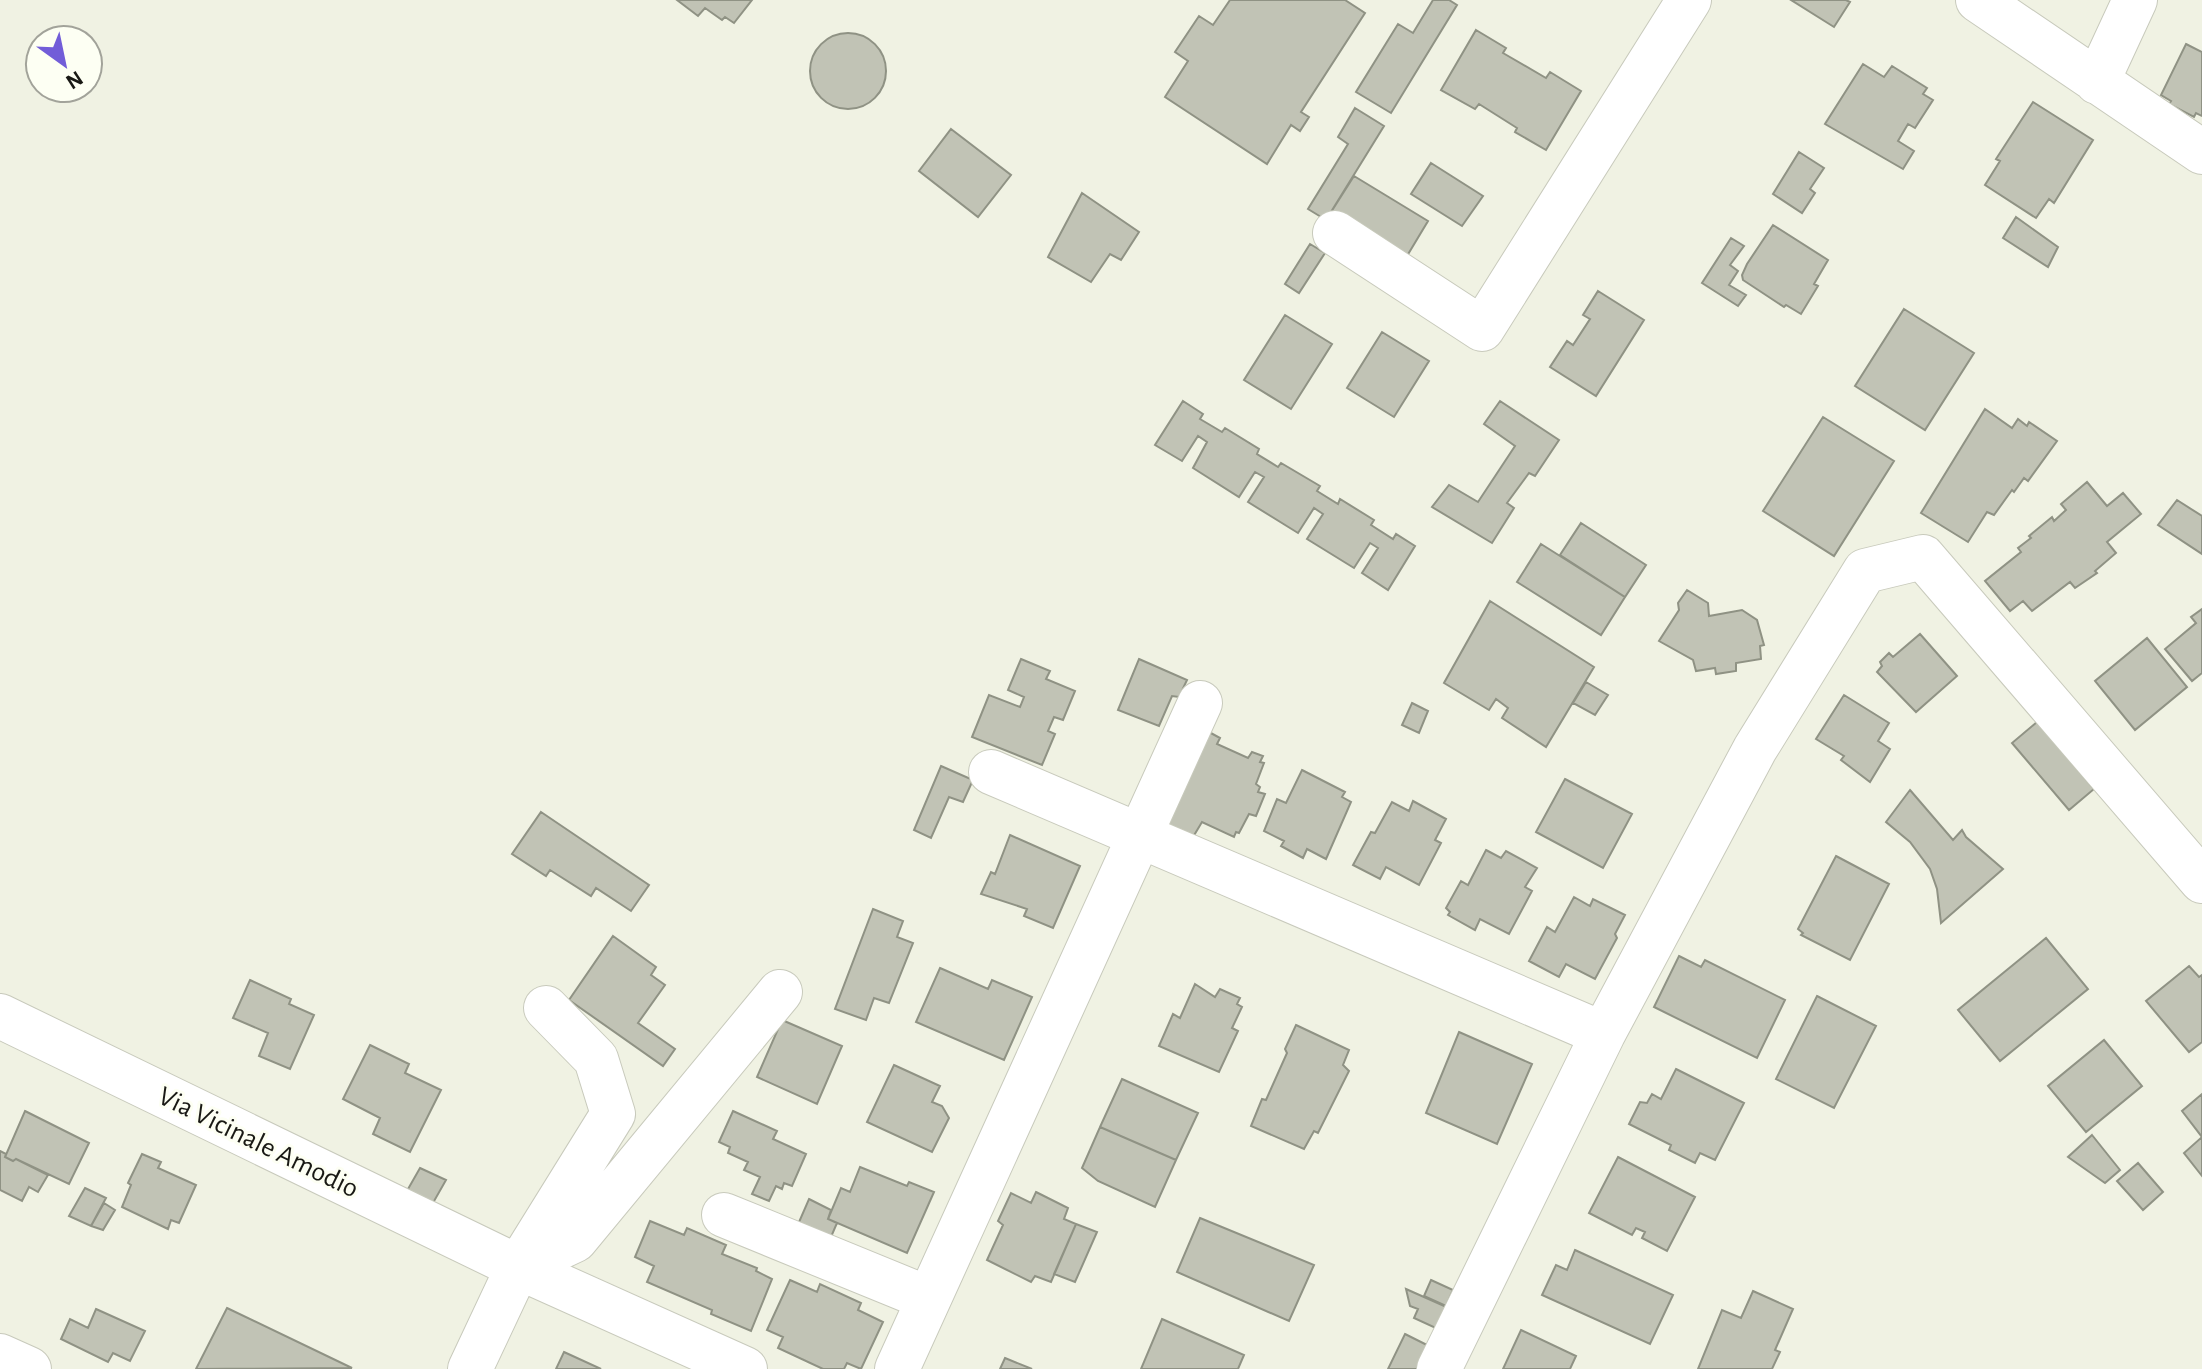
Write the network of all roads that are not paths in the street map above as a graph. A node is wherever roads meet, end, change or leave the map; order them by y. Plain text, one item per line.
1 (1689, 0) edge
2 (1978, 0) edge
3 (2135, 0) edge
4 (2097, 82) junction
5 (2202, 152) edge
6 (1335, 233) dead end
7 (1200, 703) dead end
8 (991, 772) dead end
9 (1139, 835) junction
10 (2202, 881) edge
11 (780, 992) dead end
12 (546, 1008) dead end
13 (0, 1016) edge
14 (1603, 1034) junction
15 (724, 1215) dead end
16 (518, 1267) junction
17 (927, 1298) junction
18 (0, 1356) edge
19 (29, 1369) edge
20 (470, 1369) edge
21 (745, 1369) edge
22 (897, 1369) edge
23 (1439, 1369) edge

1 - 6 street
2 - 4 street
3 - 4 street
4 - 5 street
7 - 9 street
8 - 9 street
9 - 14 street
9 - 17 street
10 - 14 street
11 - 16 street
12 - 16 street
13 - 16 street, Via Vicinale Amodio
14 - 23 street
15 - 17 street
16 - 20 street
16 - 21 street, Via Vicinale Amodio
17 - 22 street
18 - 19 street

